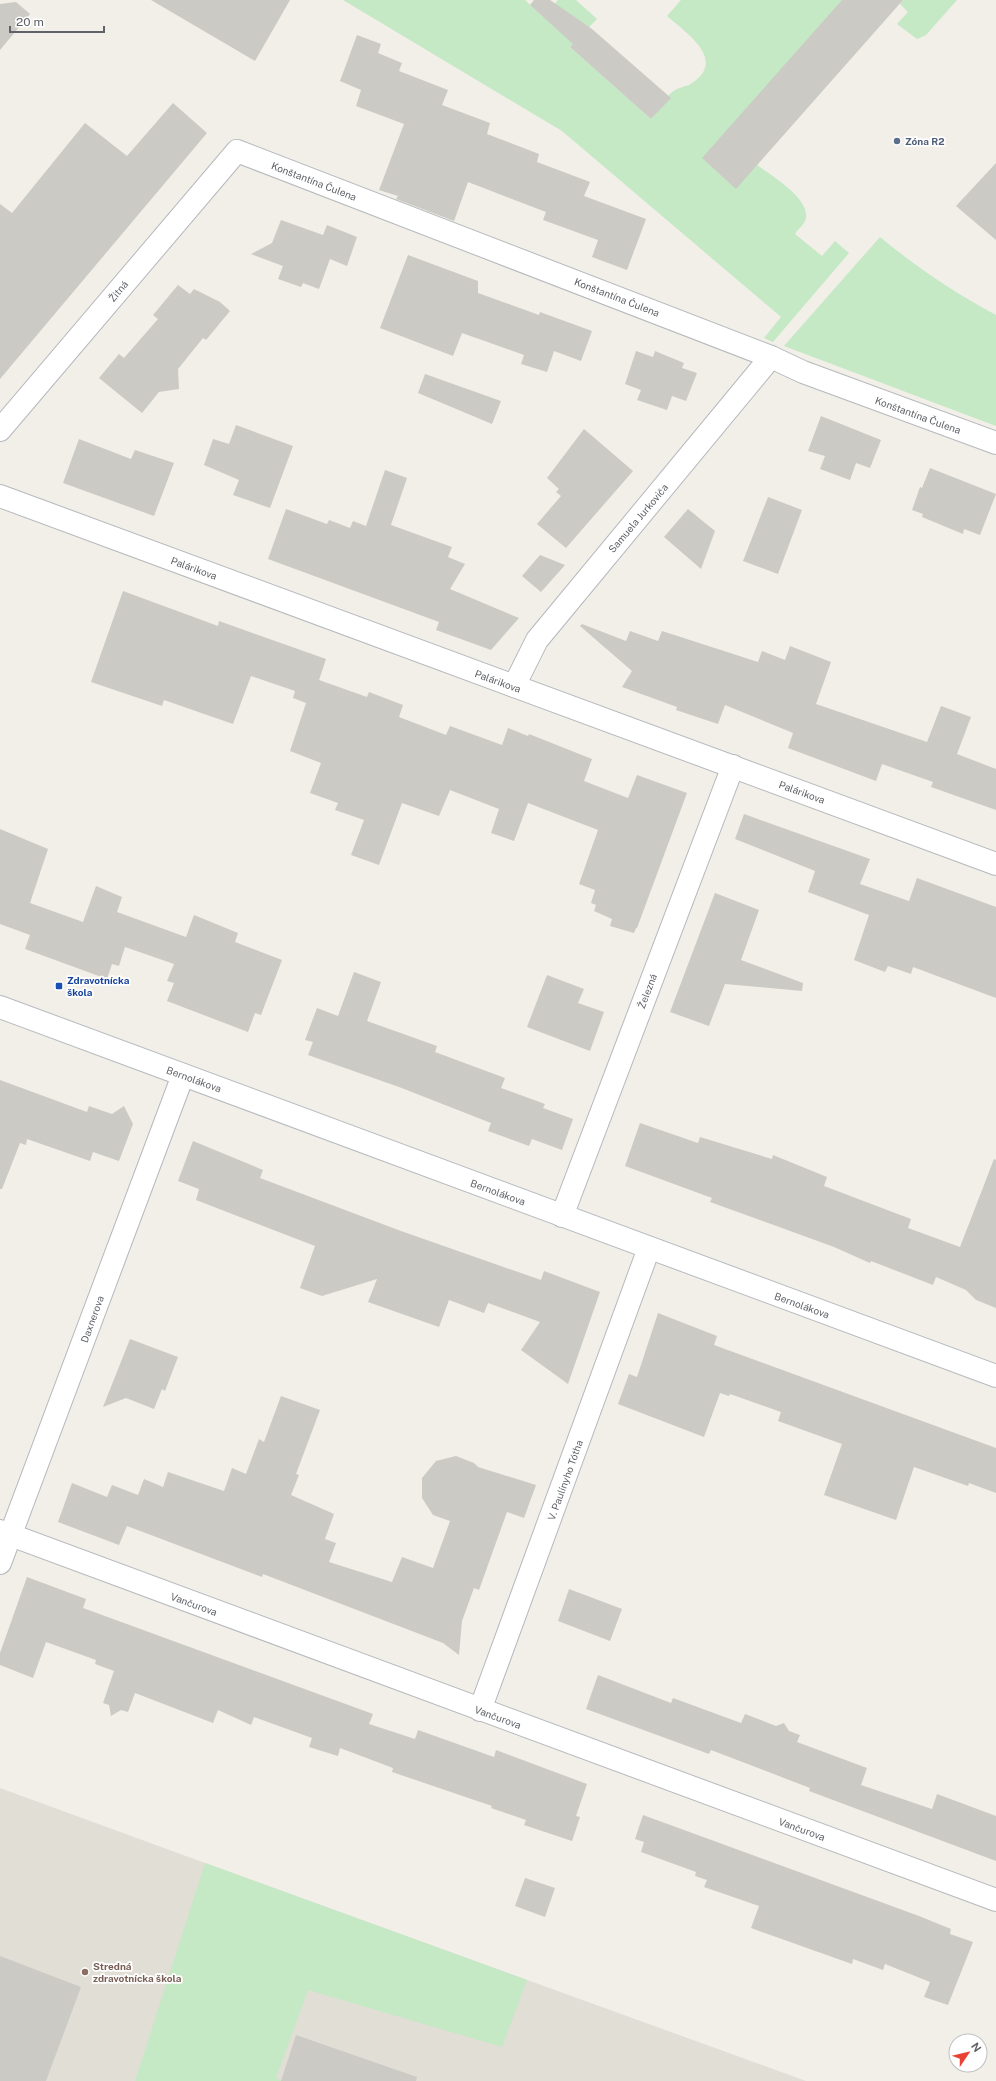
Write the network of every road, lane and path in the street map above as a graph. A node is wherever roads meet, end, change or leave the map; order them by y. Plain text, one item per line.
1 (237, 151) joint
2 (772, 357) junction
3 (0, 430) edge
4 (996, 444) edge
5 (0, 496) edge
6 (514, 686) junction
7 (733, 766) junction
8 (996, 864) edge
9 (0, 1007) edge
10 (183, 1075) junction
11 (562, 1216) junction
12 (649, 1248) junction
13 (996, 1376) edge
14 (5, 1533) edge
15 (0, 1562) edge
16 (480, 1710) junction
17 (996, 1900) edge

1 - 2 street, Konštantína Čulena
1 - 3 street, Žitná
2 - 4 street, Konštantína Čulena
2 - 6 street, Samuela Jurkoviča
5 - 6 street, Palárikova
6 - 7 street, Palárikova
7 - 8 street, Palárikova
7 - 11 street, Železná
9 - 10 street, Bernolákova
10 - 11 street, Bernolákova
10 - 14 street, Daxnerova
11 - 12 street, Bernolákova
12 - 13 street, Bernolákova
12 - 16 street, V. Paulínyho Tótha
14 - 15 street, Daxnerova
14 - 16 street, Vančurova
16 - 17 street, Vančurova

